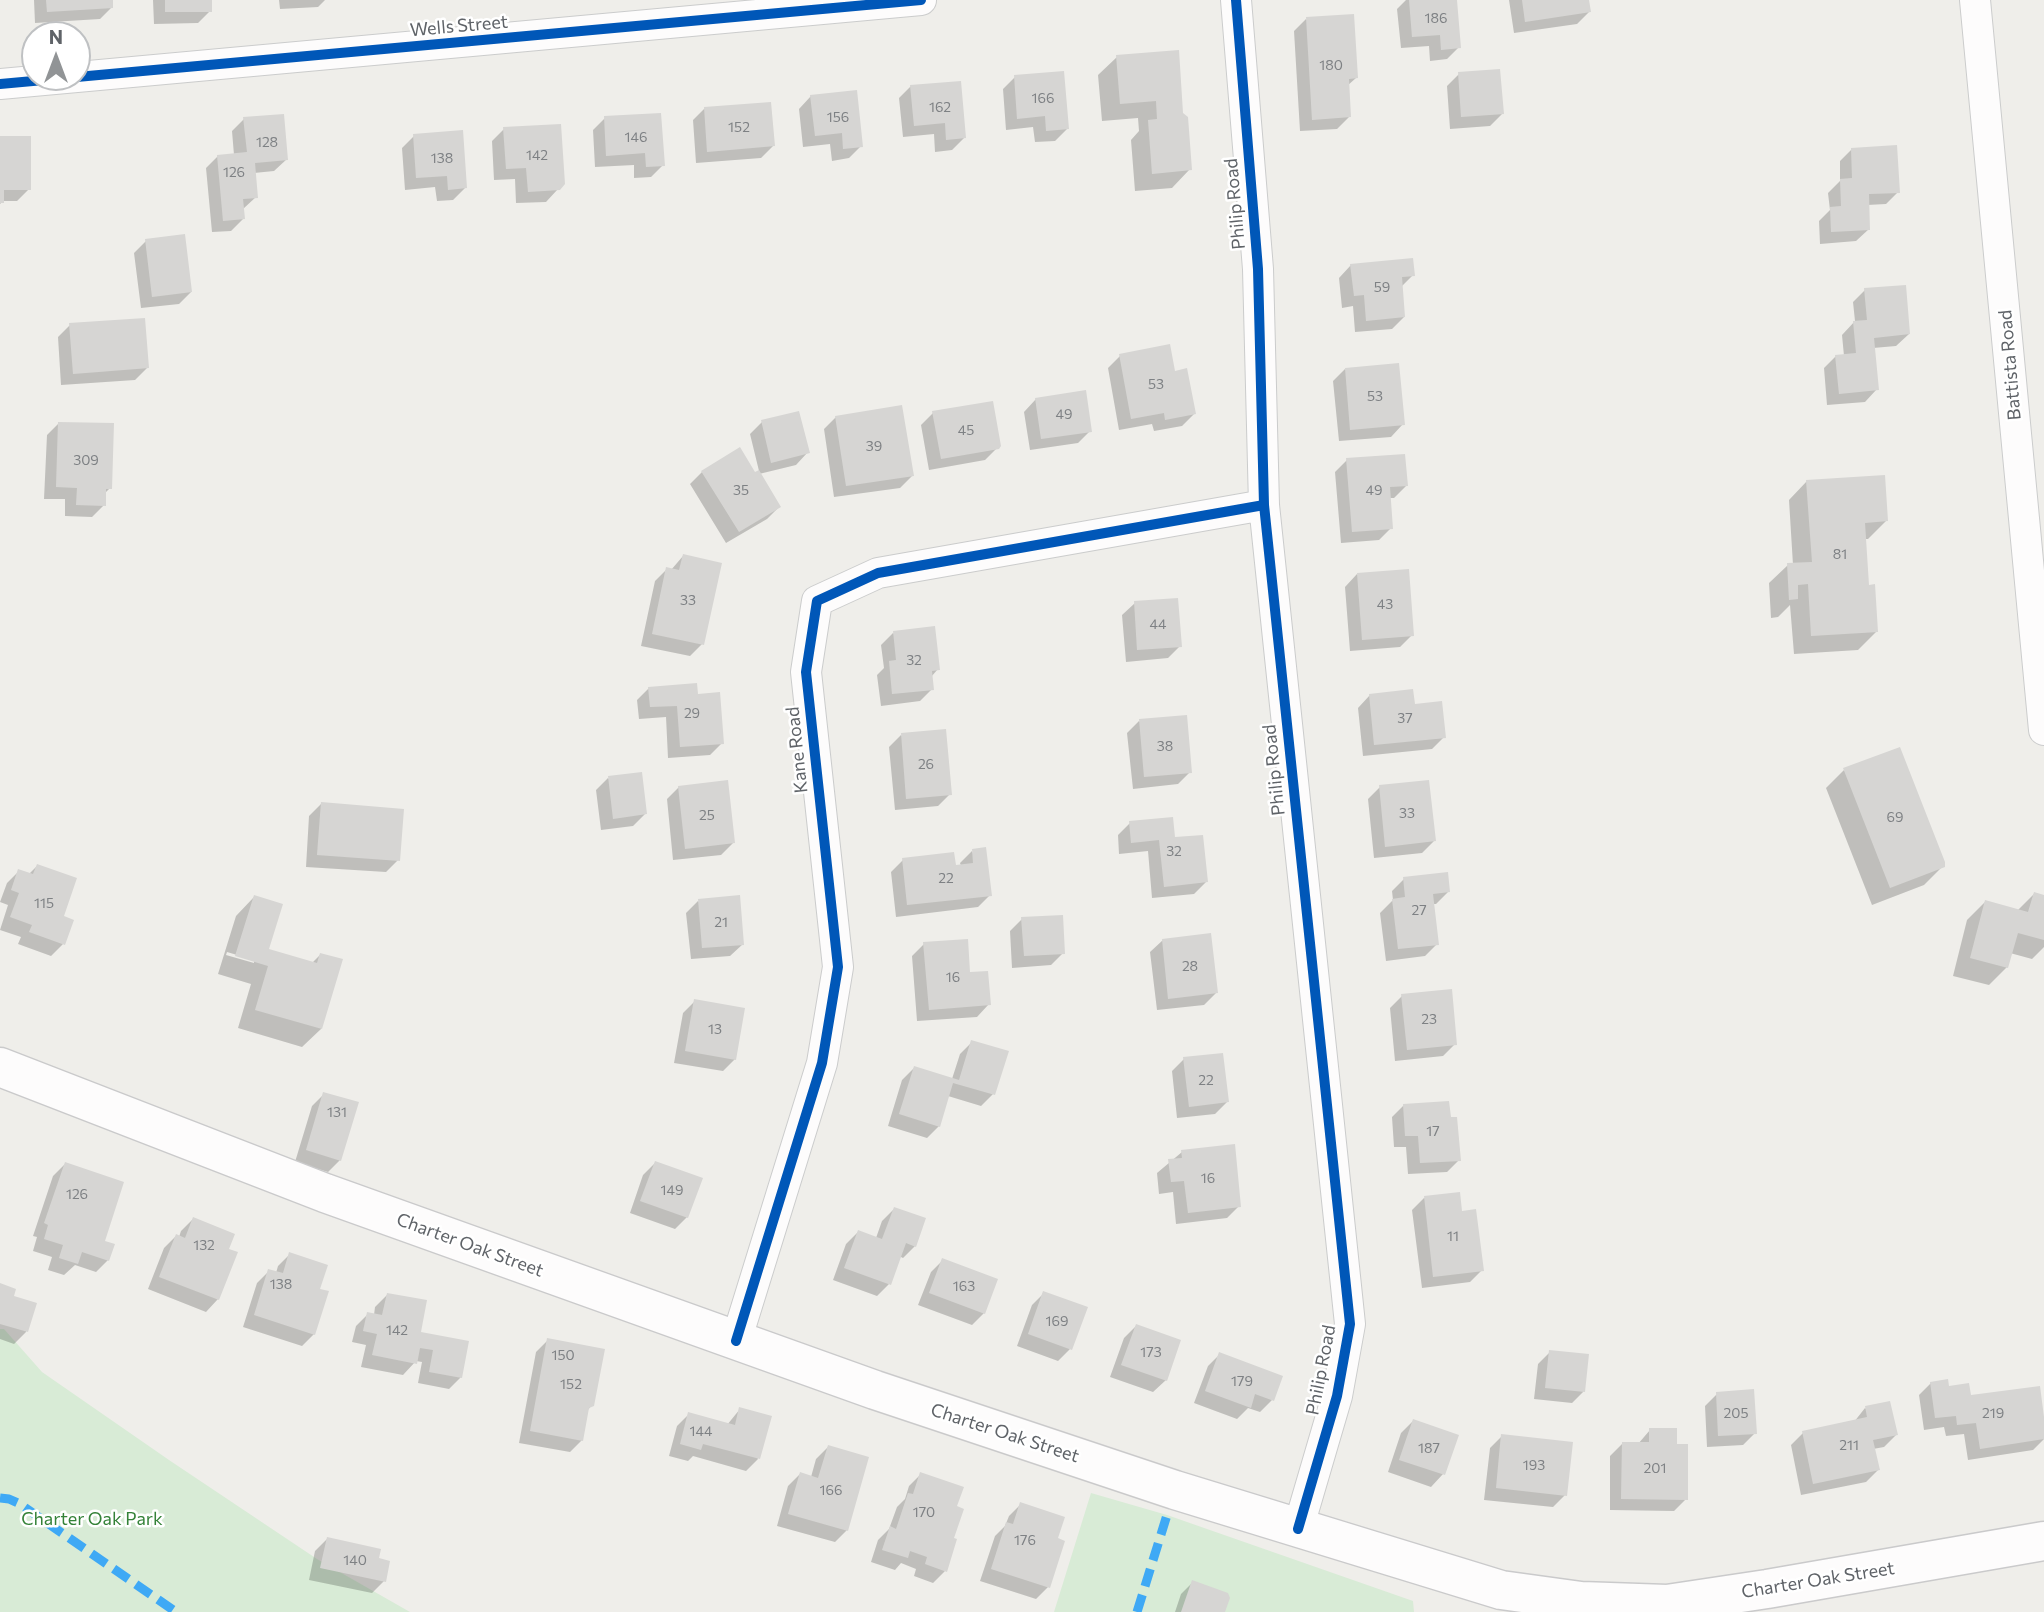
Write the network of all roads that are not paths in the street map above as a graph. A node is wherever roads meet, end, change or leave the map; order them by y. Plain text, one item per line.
1 (921, 0) edge
2 (1236, 0) edge
3 (1975, 0) edge
4 (0, 84) edge
5 (1264, 505) junction
6 (2044, 730) edge
7 (0, 1067) edge
8 (736, 1341) junction
9 (1298, 1529) junction
10 (2044, 1541) edge

1 - 4 street, Wells Street
2 - 5 street, Philip Road
3 - 6 street, Battista Road
5 - 8 street, Kane Road
5 - 9 street, Philip Road
7 - 8 main road, Charter Oak Street
8 - 9 main road, Charter Oak Street
9 - 10 main road, Charter Oak Street

